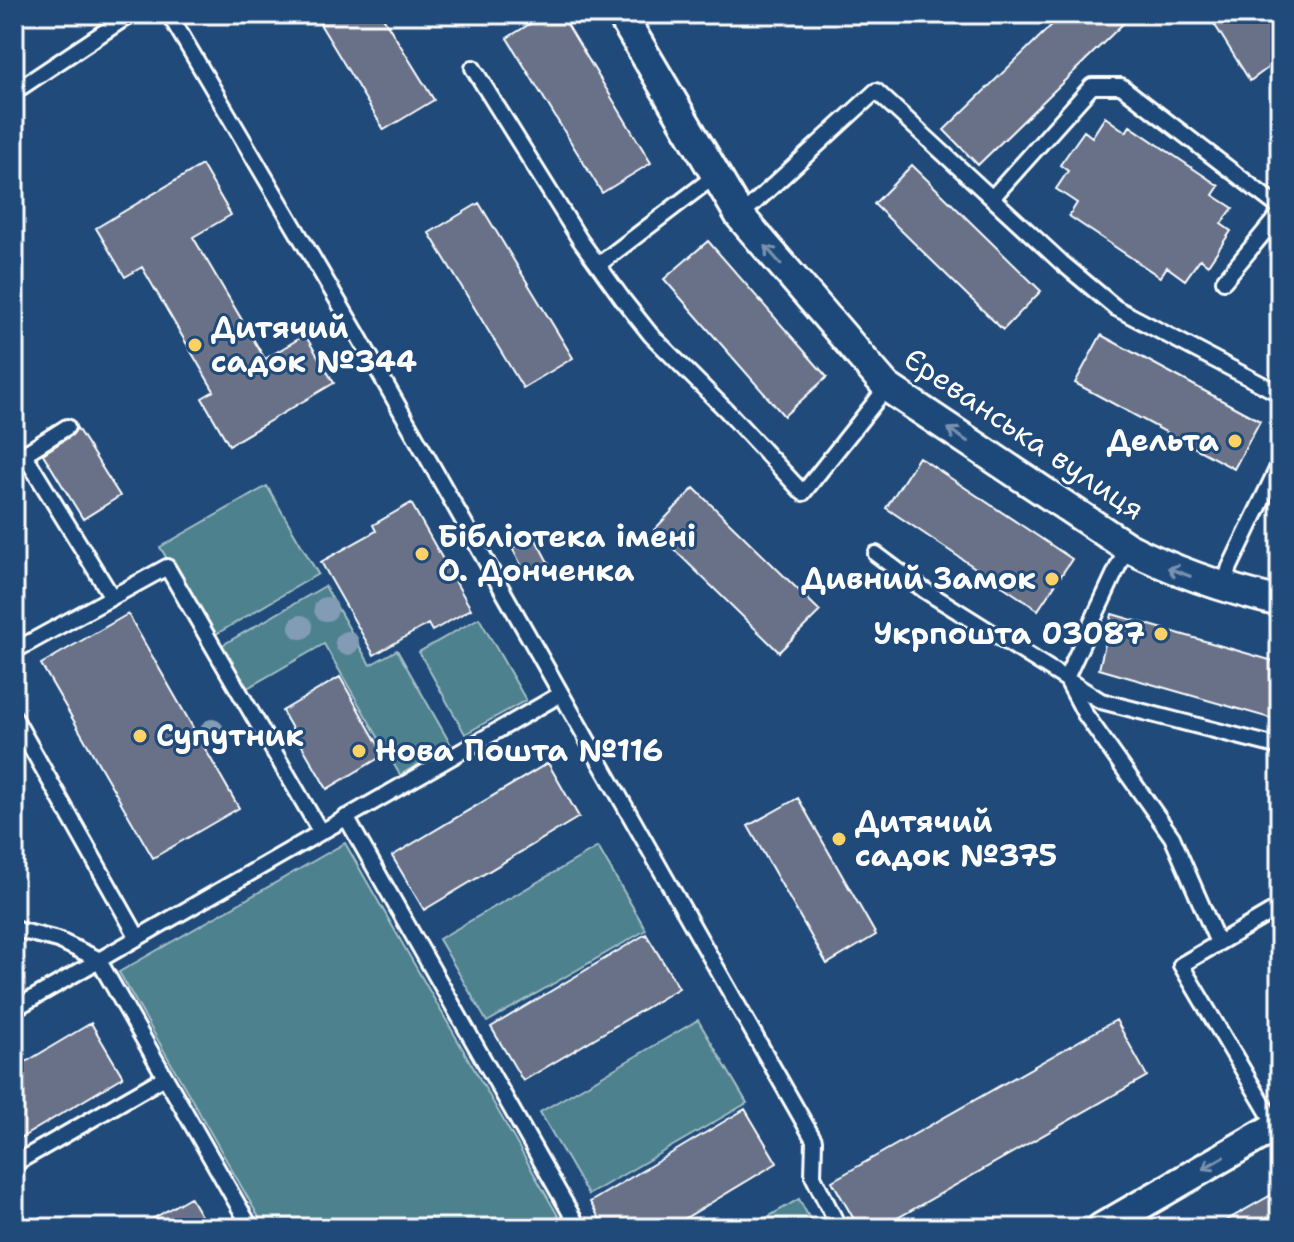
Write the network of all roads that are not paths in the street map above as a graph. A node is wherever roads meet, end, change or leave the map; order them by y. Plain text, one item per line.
1 (131, 14) edge
2 (169, 14) edge
3 (621, 14) edge
4 (473, 68) dead end
5 (14, 92) edge
6 (716, 175) junction
7 (992, 198) junction
8 (1280, 211) edge
9 (740, 216) junction
10 (598, 265) junction
11 (1224, 281) dead end
12 (887, 387) junction
13 (1280, 394) edge
14 (67, 427) dead end
15 (1280, 463) edge
16 (1127, 547) junction
17 (876, 554) dead end
18 (1223, 588) junction
19 (112, 597) junction
20 (1280, 602) edge
21 (14, 651) edge
22 (1066, 678) junction
23 (561, 694) junction
24 (14, 717) edge
25 (1280, 747) edge
26 (346, 817) junction
27 (320, 831) junction
28 (1280, 907) edge
29 (14, 929) edge
30 (137, 936) junction
31 (1218, 943) junction
32 (98, 959) junction
33 (14, 1009) edge
34 (165, 1077) junction
35 (1278, 1125) edge
36 (14, 1164) edge
37 (251, 1228) edge
38 (579, 1228) edge
39 (839, 1228) edge
40 (1101, 1228) edge

1 - 5 lane
2 - 23 lane
3 - 6 street, Єреванська вулиця
4 - 10 lane
6 - 9 street, Єреванська вулиця
6 - 10 lane
7 - 8 lane
7 - 9 lane
7 - 13 lane
8 - 11 lane
12 -> 9 street, Єреванська вулиця
10 - 12 lane
16 -> 12 street, Єреванська вулиця
14 - 19 lane
15 - 18 lane
18 -> 16 street, Єреванська вулиця
16 - 22 lane
17 - 22 lane
18 - 20 street, Єреванська вулиця
19 - 21 lane
19 - 27 lane
22 - 25 lane
22 - 31 lane
23 - 26 lane
23 - 39 lane
24 - 30 lane
26 - 27 lane
26 - 38 lane
27 - 30 lane
28 - 31 lane
29 - 32 lane
30 - 32 lane
31 - 35 lane
32 - 33 lane
32 - 34 lane
34 - 36 lane
34 - 37 lane
35 -> 40 street

